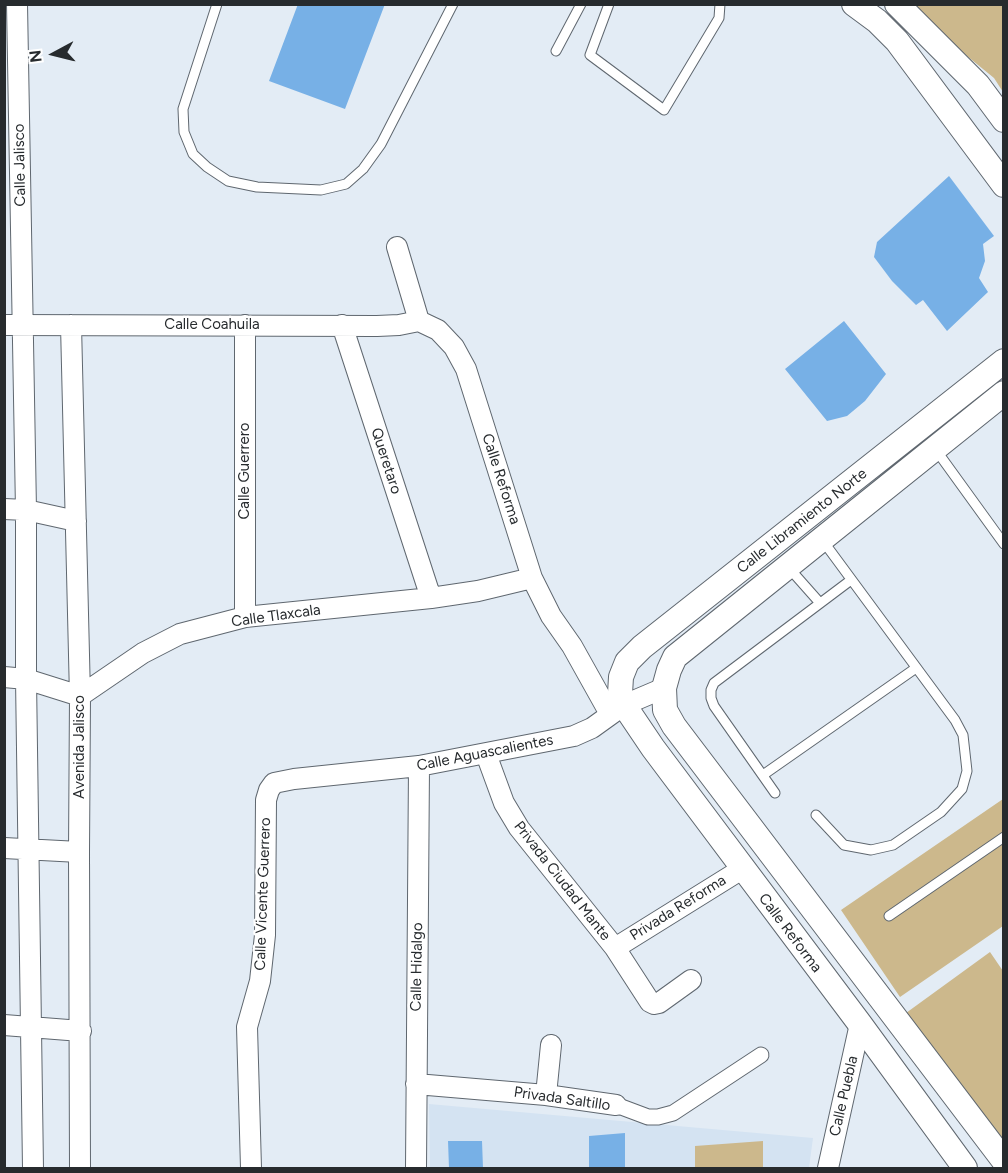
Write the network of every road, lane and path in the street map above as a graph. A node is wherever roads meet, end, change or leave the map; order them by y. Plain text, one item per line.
1 (17, 4) edge
2 (217, 4) edge
3 (453, 4) edge
4 (581, 4) edge
5 (609, 4) edge
6 (720, 4) edge
7 (897, 4) edge
8 (857, 7) edge
9 (897, 40) junction
10 (556, 51) dead end
11 (1004, 120) edge
12 (1004, 137) edge
13 (1004, 185) edge
14 (397, 247) dead end
15 (419, 321) junction
16 (13, 325) edge
17 (71, 325) junction
18 (245, 325) junction
19 (342, 325) junction
20 (1004, 361) edge
21 (1004, 393) edge
22 (934, 448) junction
23 (4, 509) edge
24 (26, 510) junction
25 (76, 521) junction
26 (822, 539) junction
27 (1004, 544) edge
28 (788, 566) junction
29 (532, 578) junction
30 (851, 580) junction
31 (431, 598) junction
32 (820, 603) junction
33 (245, 617) junction
34 (916, 668) junction
35 (4, 677) edge
36 (26, 679) junction
37 (664, 688) junction
38 (80, 696) junction
39 (618, 704) junction
40 (486, 754) junction
41 (419, 766) junction
42 (763, 775) junction
43 (294, 779) joint
44 (775, 793) dead end
45 (816, 815) dead end
46 (1004, 837) edge
47 (4, 848) edge
48 (30, 850) junction
49 (79, 852) junction
50 (742, 869) junction
51 (889, 916) dead end
52 (615, 948) junction
53 (691, 980) dead end
54 (860, 1024) junction
55 (4, 1025) edge
56 (31, 1027) junction
57 (81, 1031) junction
58 (551, 1045) dead end
59 (761, 1055) dead end
60 (416, 1084) junction
61 (546, 1095) junction
62 (616, 1105) joint
63 (1004, 1161) edge
64 (33, 1168) edge
65 (80, 1168) edge
66 (251, 1168) edge
67 (416, 1168) edge
68 (828, 1168) edge
69 (965, 1168) edge

1 - 16 street, Calle Jalisco
2 - 3 lane
4 - 10 lane
5 - 6 lane
7 - 11 street
8 - 9 street
9 - 12 street
9 - 13 street
14 - 15 street
15 - 19 street, Calle Coahuila
15 - 29 street, Calle Reforma
16 - 17 street, Calle Coahuila
16 - 24 street
17 - 18 street, Calle Coahuila
17 - 25 street, Avenida Jalisco
18 - 19 street, Calle Coahuila
18 - 33 street, Calle Guerrero
19 - 31 street, Queretaro
20 - 39 street, Calle Libramiento Norte
21 - 22 street, Calle Libramiento Norte
22 - 26 street, Calle Libramiento Norte
22 - 27 lane
23 - 24 street
24 - 25 street
24 - 36 street
25 - 38 street, Avenida Jalisco
26 - 28 street, Calle Libramiento Norte
26 - 30 lane
28 - 32 lane
28 - 37 street, Calle Libramiento Norte
29 - 31 street, Calle Tlaxcala
29 - 39 street, Calle Reforma
30 - 32 lane
30 - 34 lane
31 - 33 street, Calle Tlaxcala
32 - 42 lane
33 - 38 street, Calle Tlaxcala
34 - 42 lane
34 - 45 lane
35 - 36 street
36 - 38 street
36 - 48 street
37 - 39 street, Calle Aguascalientes
37 - 63 street
38 - 49 street, Avenida Jalisco
39 - 40 street, Calle Aguascalientes
39 - 50 street, Calle Reforma
40 - 41 street, Calle Aguascalientes
40 - 52 street, Privada Ciudad Mante
41 - 43 street, Calle Aguascalientes
41 - 60 street, Calle Hidalgo
42 - 44 lane
43 - 66 street, Calle Vicente Guerrero
46 - 51 lane
47 - 48 street
48 - 49 street
48 - 56 street
49 - 57 street, Avenida Jalisco
50 - 52 street, Privada Reforma
50 - 54 street, Calle Reforma
52 - 53 street, Privada Ciudad Mante
54 - 68 street, Calle Puebla
54 - 69 street, Calle Reforma
55 - 56 street
56 - 57 street
56 - 64 street
57 - 65 street, Avenida Jalisco
58 - 61 street
59 - 62 street, Privada Saltillo
60 - 61 street, Privada Saltillo
60 - 67 street, Calle Hidalgo
61 - 62 street, Privada Saltillo

